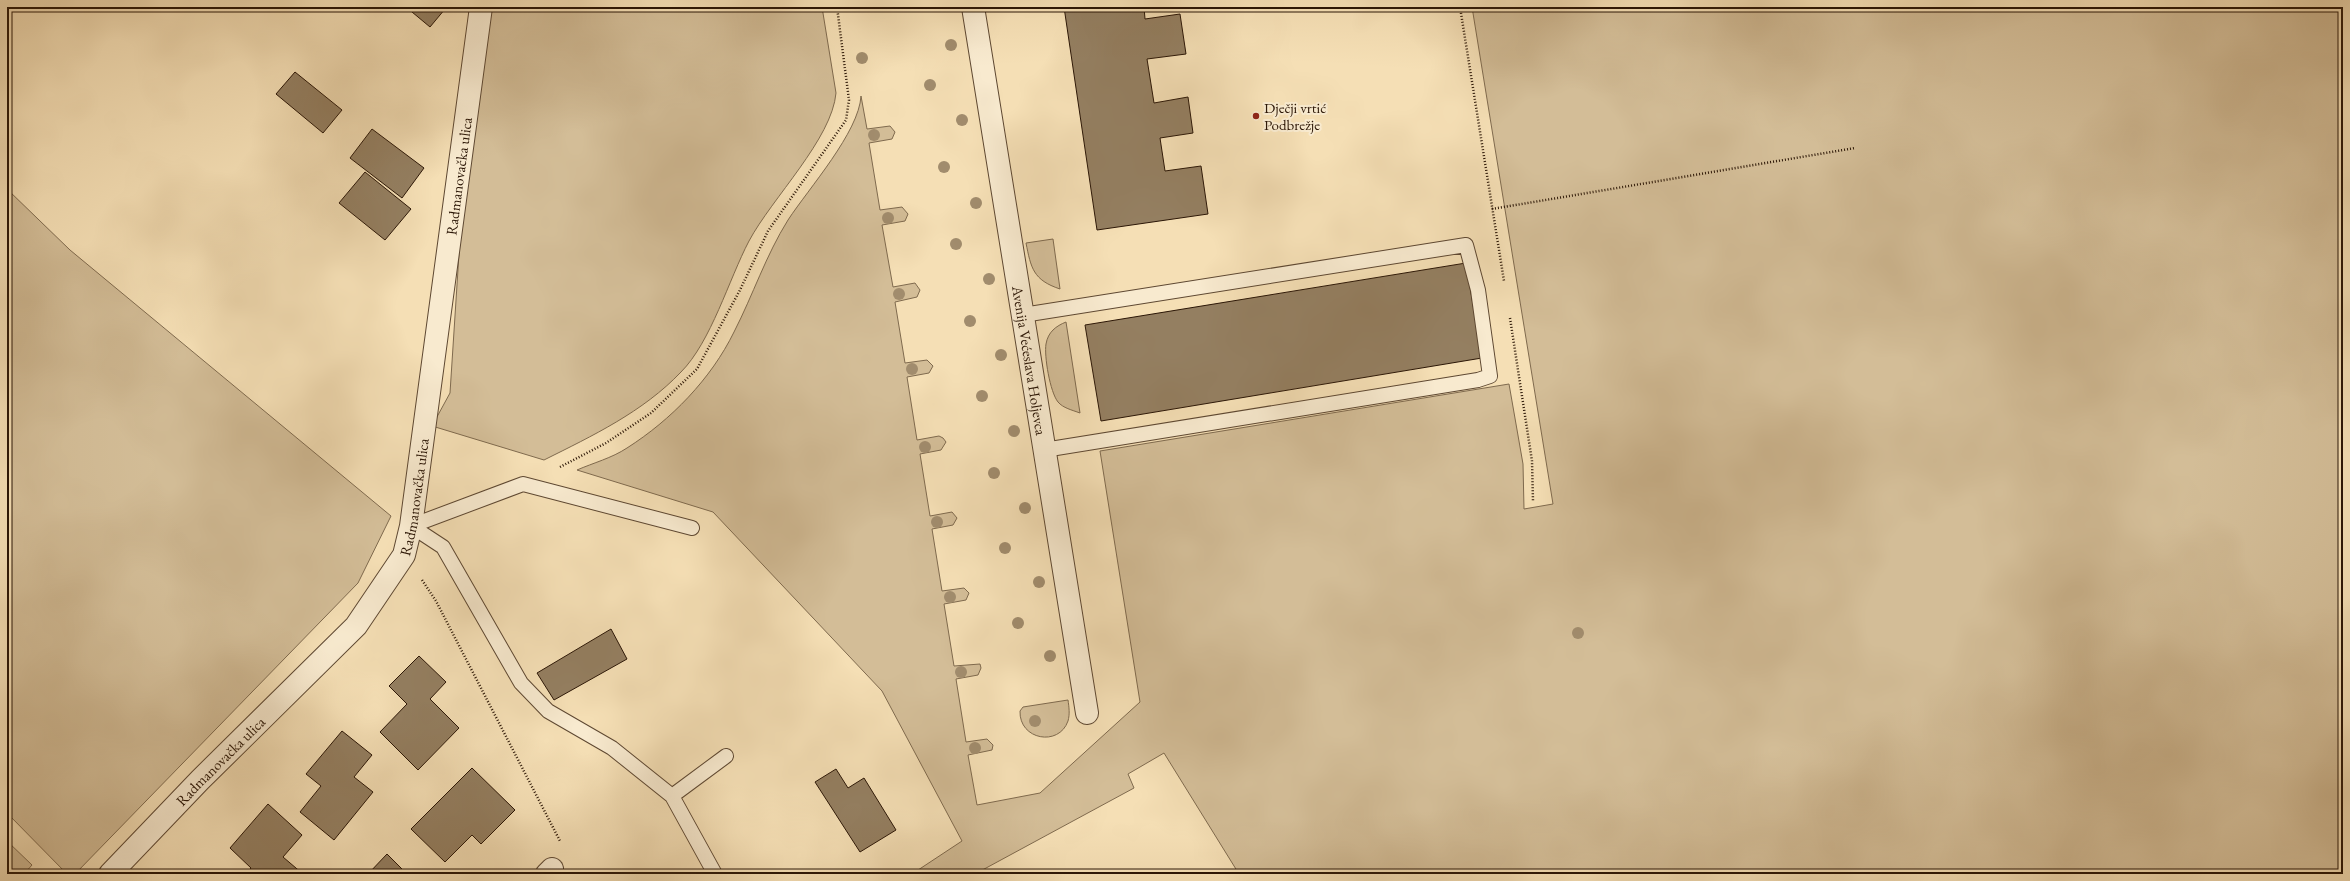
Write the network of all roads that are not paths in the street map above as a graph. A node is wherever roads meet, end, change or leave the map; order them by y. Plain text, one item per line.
1 (481, 7) edge
2 (973, 7) edge
3 (1023, 315) junction
4 (1044, 450) junction
5 (411, 526) junction
6 (692, 528) dead end
7 (1087, 713) dead end
8 (726, 756) dead end
9 (672, 796) junction
10 (110, 874) edge
11 (715, 874) edge

1 - 5 street, Radmanovačka ulica
2 - 3 street, Avenija Većeslava Holjevca
3 - 4 street, Avenija Većeslava Holjevca
3 - 4 lane
4 - 7 street, Avenija Većeslava Holjevca
5 - 6 lane
5 - 9 lane
5 - 10 street, Radmanovačka ulica
8 - 9 lane
9 - 11 lane

